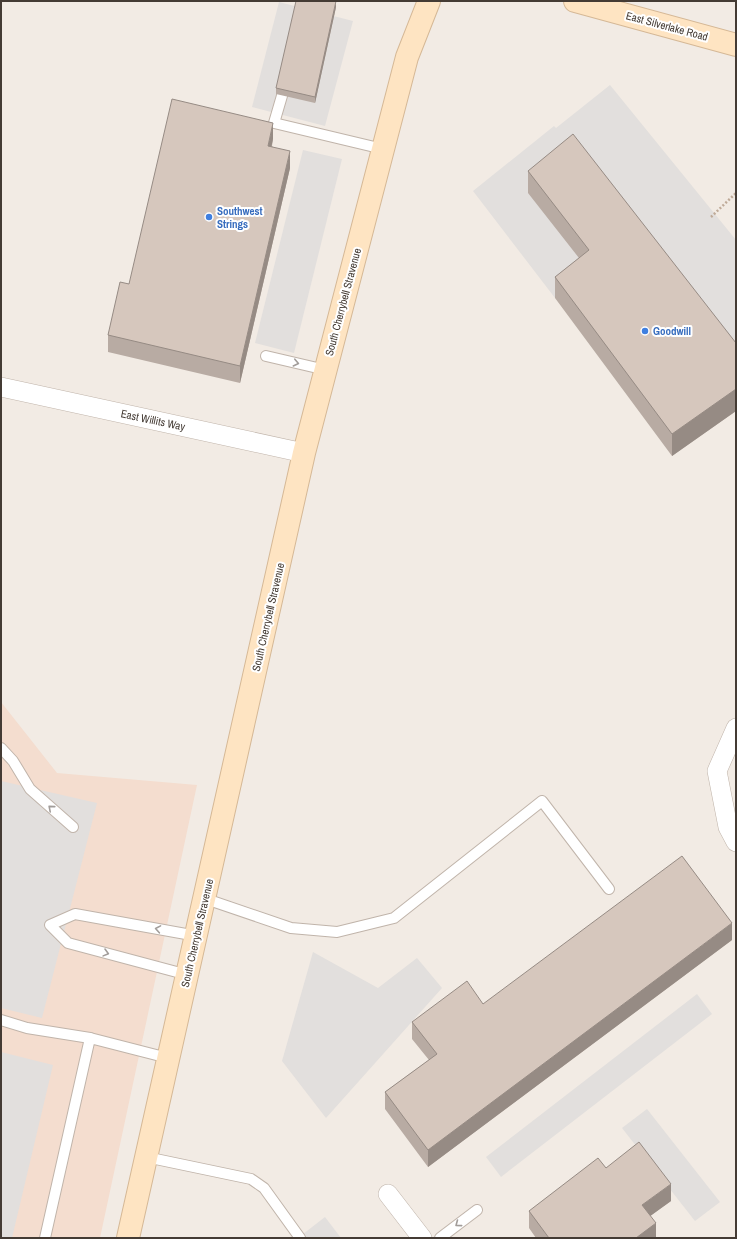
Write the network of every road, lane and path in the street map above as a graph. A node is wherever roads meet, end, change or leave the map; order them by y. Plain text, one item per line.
1 (429, 1) edge
2 (575, 1) edge
3 (595, 1) edge
4 (618, 13) junction
5 (736, 45) edge
6 (289, 70) edge
7 (383, 149) junction
8 (736, 193) edge
9 (711, 218) dead end
10 (266, 356) dead end
11 (326, 370) junction
12 (1, 387) edge
13 (304, 453) junction
14 (736, 728) edge
15 (1, 748) edge
16 (73, 827) dead end
17 (736, 842) edge
18 (609, 889) dead end
19 (206, 898) junction
20 (197, 936) junction
21 (188, 975) junction
22 (1, 1020) edge
23 (90, 1038) junction
24 (168, 1058) junction
25 (146, 1157) junction
26 (388, 1194) dead end
27 (477, 1210) dead end
28 (45, 1238) edge
29 (128, 1238) edge
30 (300, 1238) edge
31 (422, 1238) edge
32 (440, 1238) edge

1 - 7 street, South Cherrybell Stravenue
2 - 4 street, East Silverlake Road
3 - 4 street
4 - 5 street, East Silverlake Road
6 - 7 lane
7 - 11 street, South Cherrybell Stravenue
8 - 9 path
10 -> 11 lane
11 - 13 street, South Cherrybell Stravenue
12 - 13 street, East Willits Way
13 - 19 street, South Cherrybell Stravenue
14 - 17 street
16 -> 15 lane
18 - 19 lane
19 - 20 street, South Cherrybell Stravenue
20 - 21 street, South Cherrybell Stravenue
20 -> 21 lane
21 - 24 street, South Cherrybell Stravenue
22 - 23 lane
23 - 24 lane
23 - 28 lane
24 - 25 street, South Cherrybell Stravenue
25 - 29 street, South Cherrybell Stravenue
25 - 30 lane
26 - 31 street
27 -> 32 lane

